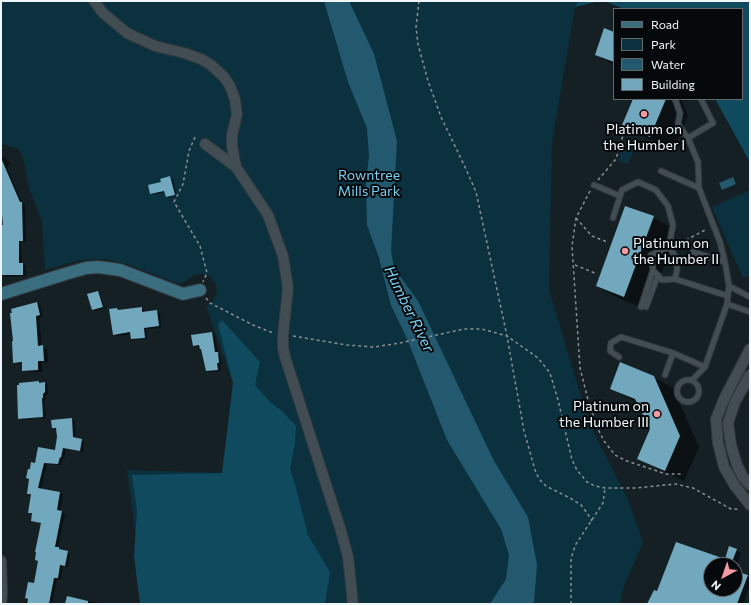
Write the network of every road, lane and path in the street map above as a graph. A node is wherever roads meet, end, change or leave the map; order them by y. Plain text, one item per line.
1 (94, 1) edge
2 (419, 1) edge
3 (675, 100) edge
4 (702, 100) edge
5 (624, 132) dead end
6 (195, 137) dead end
7 (688, 138) junction
8 (205, 144) dead end
9 (236, 166) junction
10 (661, 171) dead end
11 (594, 185) junction
12 (699, 188) junction
13 (620, 196) junction
14 (576, 218) junction
15 (613, 218) dead end
16 (714, 225) junction
17 (686, 240) dead end
18 (607, 242) dead end
19 (669, 247) junction
20 (693, 252) dead end
21 (725, 262) junction
22 (574, 265) junction
23 (653, 270) junction
24 (597, 274) dead end
25 (658, 276) junction
26 (675, 279) junction
27 (729, 286) junction
28 (200, 290) junction
29 (1, 294) edge
30 (728, 296) junction
31 (750, 297) edge
32 (727, 304) junction
33 (750, 312) edge
34 (278, 334) dead end
35 (288, 336) dead end
36 (507, 336) junction
37 (750, 349) edge
38 (673, 353) junction
39 (619, 357) dead end
40 (705, 367) junction
41 (665, 375) dead end
42 (750, 375) edge
43 (692, 380) junction
44 (682, 474) dead end
45 (750, 485) edge
46 (605, 488) junction
47 (750, 505) edge
48 (736, 509) dead end
49 (592, 521) junction
50 (1, 561) edge
51 (1, 604) edge
52 (353, 604) edge
53 (571, 604) edge

1 - 9 street
2 - 36 path
3 - 7 lane
4 - 7 lane
5 - 11 path
6 - 28 path
7 - 12 lane
8 - 9 street
9 - 52 street
10 - 12 lane
11 - 13 lane
11 - 14 path
12 - 16 lane
13 - 15 lane
13 - 19 lane
14 - 18 path
14 - 22 path
16 - 17 path
16 - 21 lane
19 - 23 lane
19 - 26 lane
20 - 21 lane
21 - 27 lane
22 - 24 path
22 - 44 path
23 - 25 lane
23 - 25 lane
25 - 26 lane
26 - 30 lane
27 - 30 lane
27 - 31 lane
28 - 29 street
28 - 34 path
30 - 32 lane
32 - 33 lane
32 - 40 lane
35 - 36 path
36 - 46 path
36 - 49 path
37 - 47 street
38 - 39 lane
38 - 40 lane
38 - 41 lane
40 - 43 lane
42 - 45 street
43 - 43 lane
46 - 48 path
46 - 49 path
49 - 53 path
50 - 51 street

